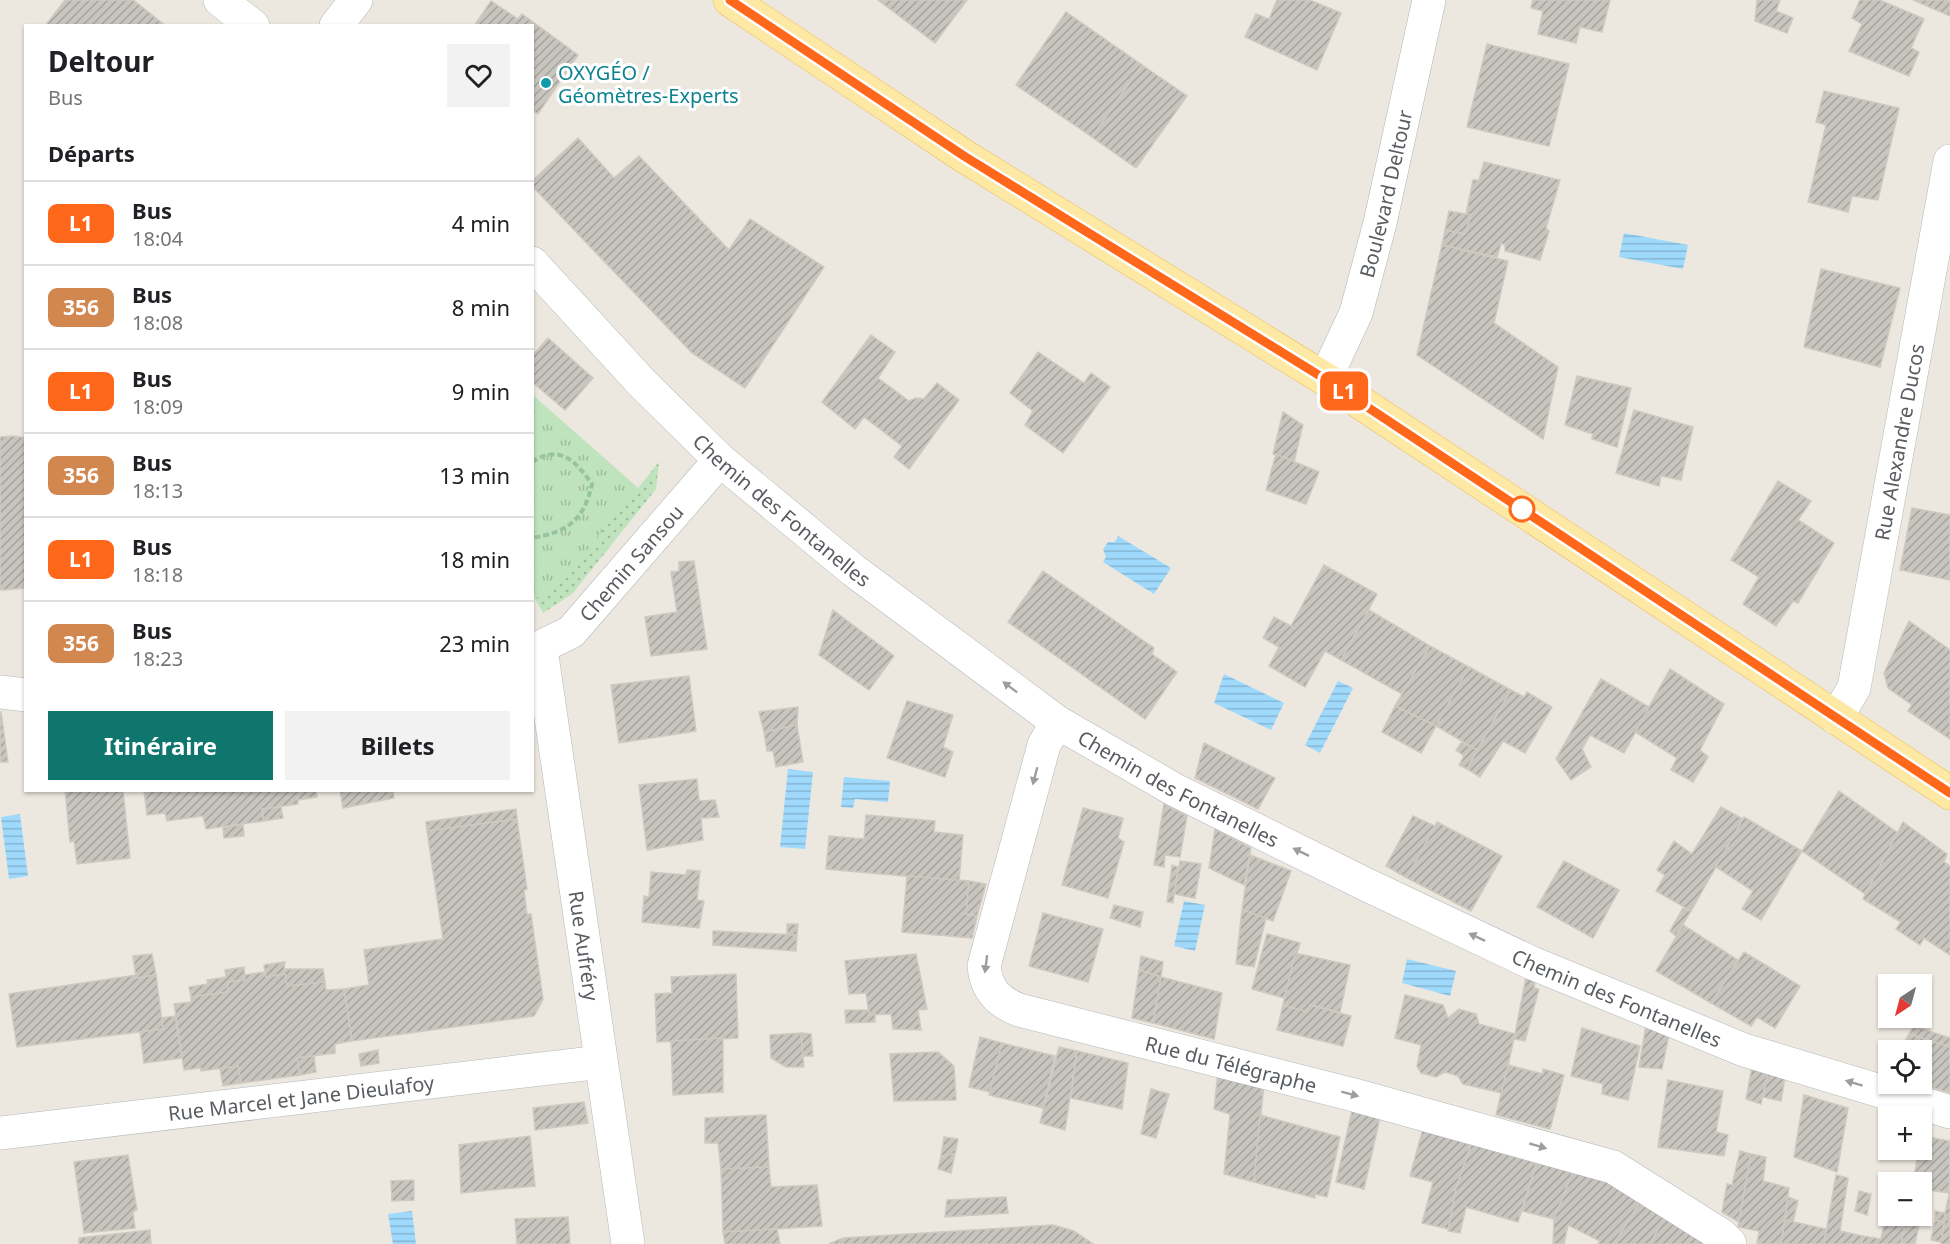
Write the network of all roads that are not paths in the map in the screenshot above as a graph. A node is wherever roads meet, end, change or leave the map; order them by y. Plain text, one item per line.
1 (220, 0) edge
2 (356, 0) edge
3 (730, 0) edge
4 (1429, 0) edge
5 (250, 24) edge
6 (338, 24) edge
7 (1950, 160) edge
8 (534, 265) edge
9 (1325, 379) junction
10 (720, 460) junction
11 (537, 650) edge
12 (0, 692) edge
13 (24, 694) edge
14 (1836, 718) junction
15 (1057, 722) junction
16 (1950, 793) edge
17 (601, 1062) junction
18 (1950, 1112) edge
19 (0, 1133) edge
20 (628, 1244) edge
21 (1730, 1244) edge

1 - 5 street
2 - 6 street
3 - 9 main road
4 - 9 street, Boulevard Deltour
7 - 14 street, Rue Alexandre Ducos
8 - 10 street, Chemin des Fontanelles
9 - 14 main road
10 - 11 street, Chemin Sansou
15 -> 10 street, Chemin des Fontanelles
11 - 17 street, Rue Aufréry
12 - 13 street
14 - 16 main road
18 -> 15 street, Chemin des Fontanelles
15 -> 21 street, Rue du Télégraphe
17 - 19 street, Rue Marcel et Jane Dieulafoy
17 - 20 street, Rue Aufréry

